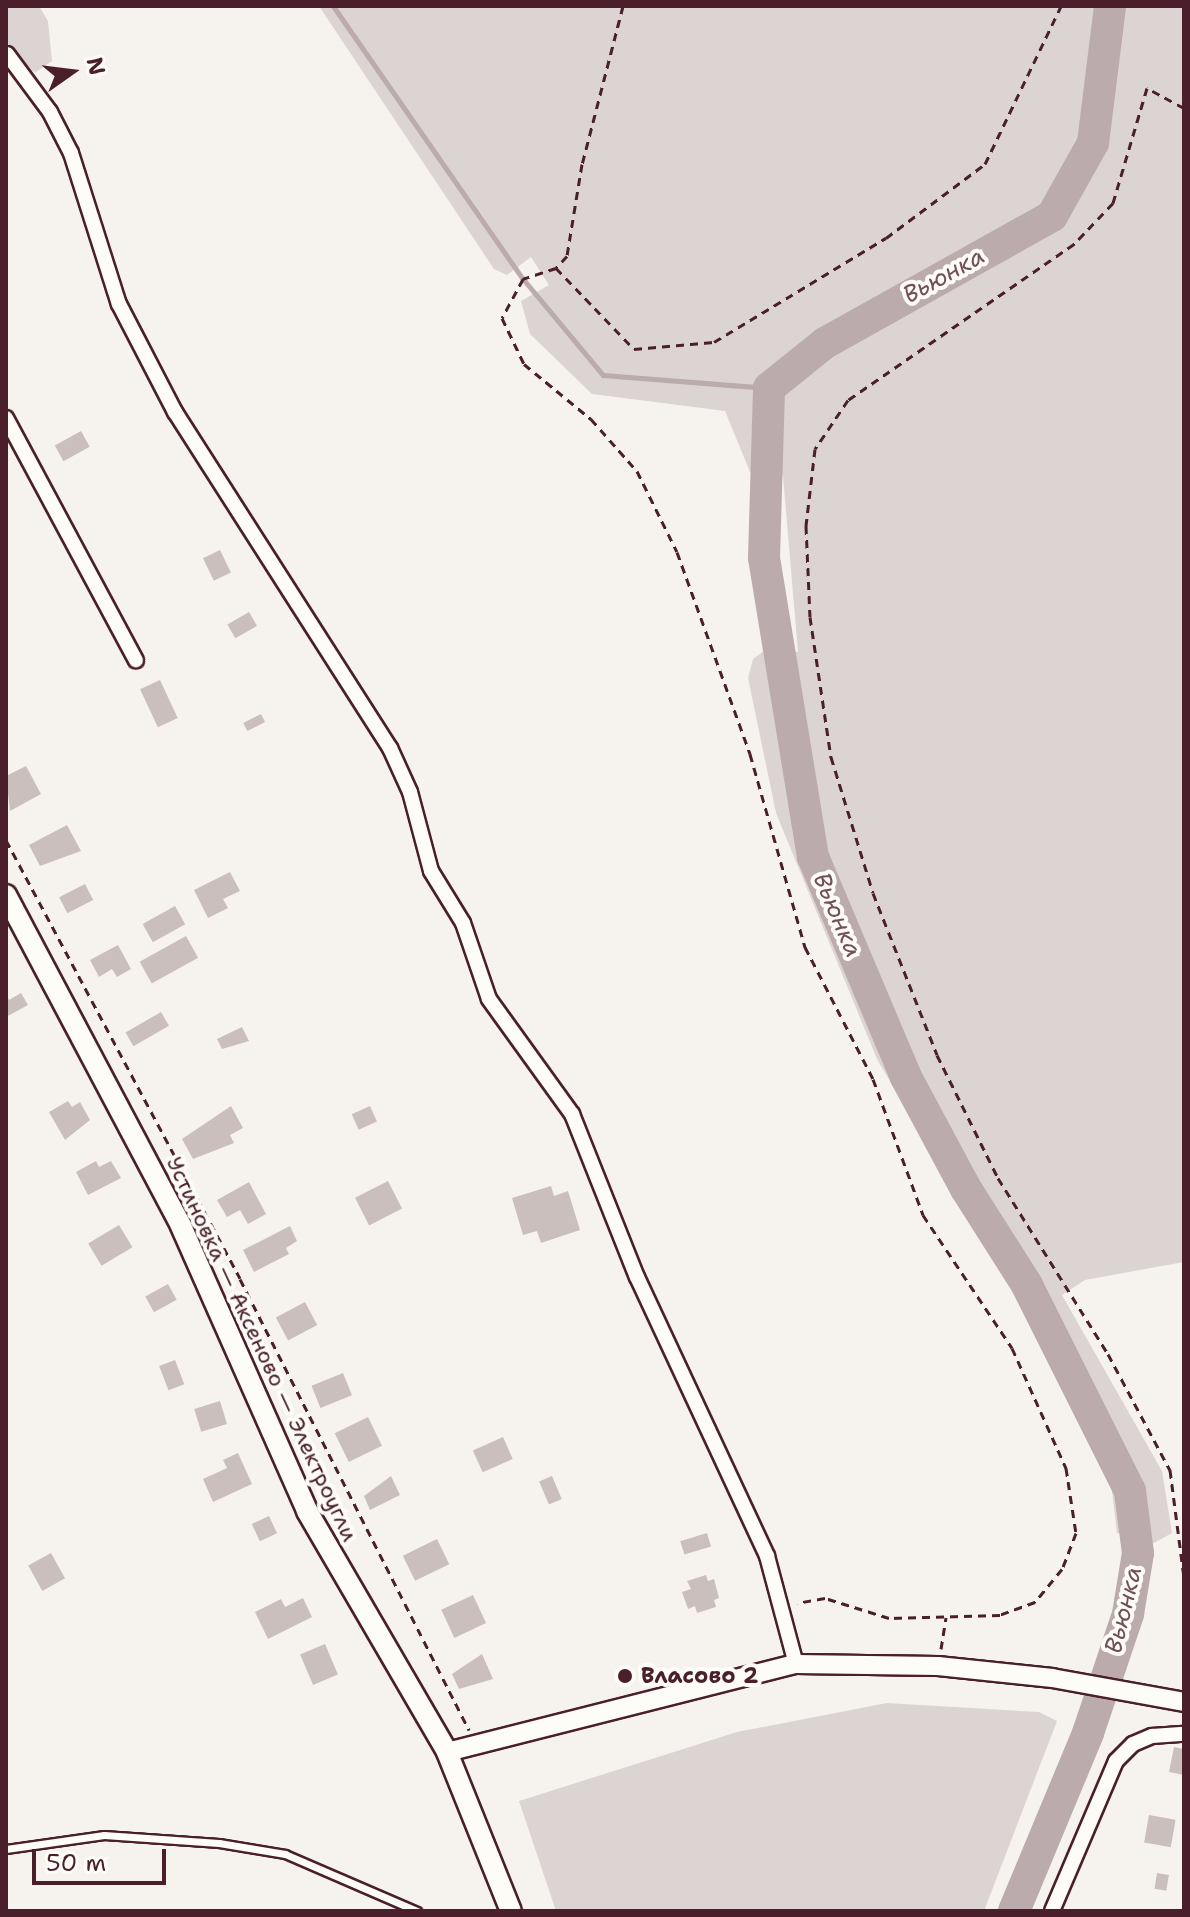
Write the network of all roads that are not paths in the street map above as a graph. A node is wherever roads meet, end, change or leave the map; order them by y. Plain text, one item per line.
1 (7, 54) edge
2 (6, 418) edge
3 (136, 660) dead end
4 (6, 895) edge
5 (796, 1664) junction
6 (1184, 1702) edge
7 (1184, 1734) edge
8 (447, 1752) junction
9 (6, 1849) edge
10 (417, 1911) edge
11 (511, 1911) edge
12 (1052, 1911) edge

1 - 5 street
2 - 3 street
4 - 8 main road, Устиновка — Аксеново — Электроугли
5 - 6 street
5 - 8 street
7 - 12 street
8 - 11 main road, Устиновка — Аксеново — Электроугли
9 - 10 lane

